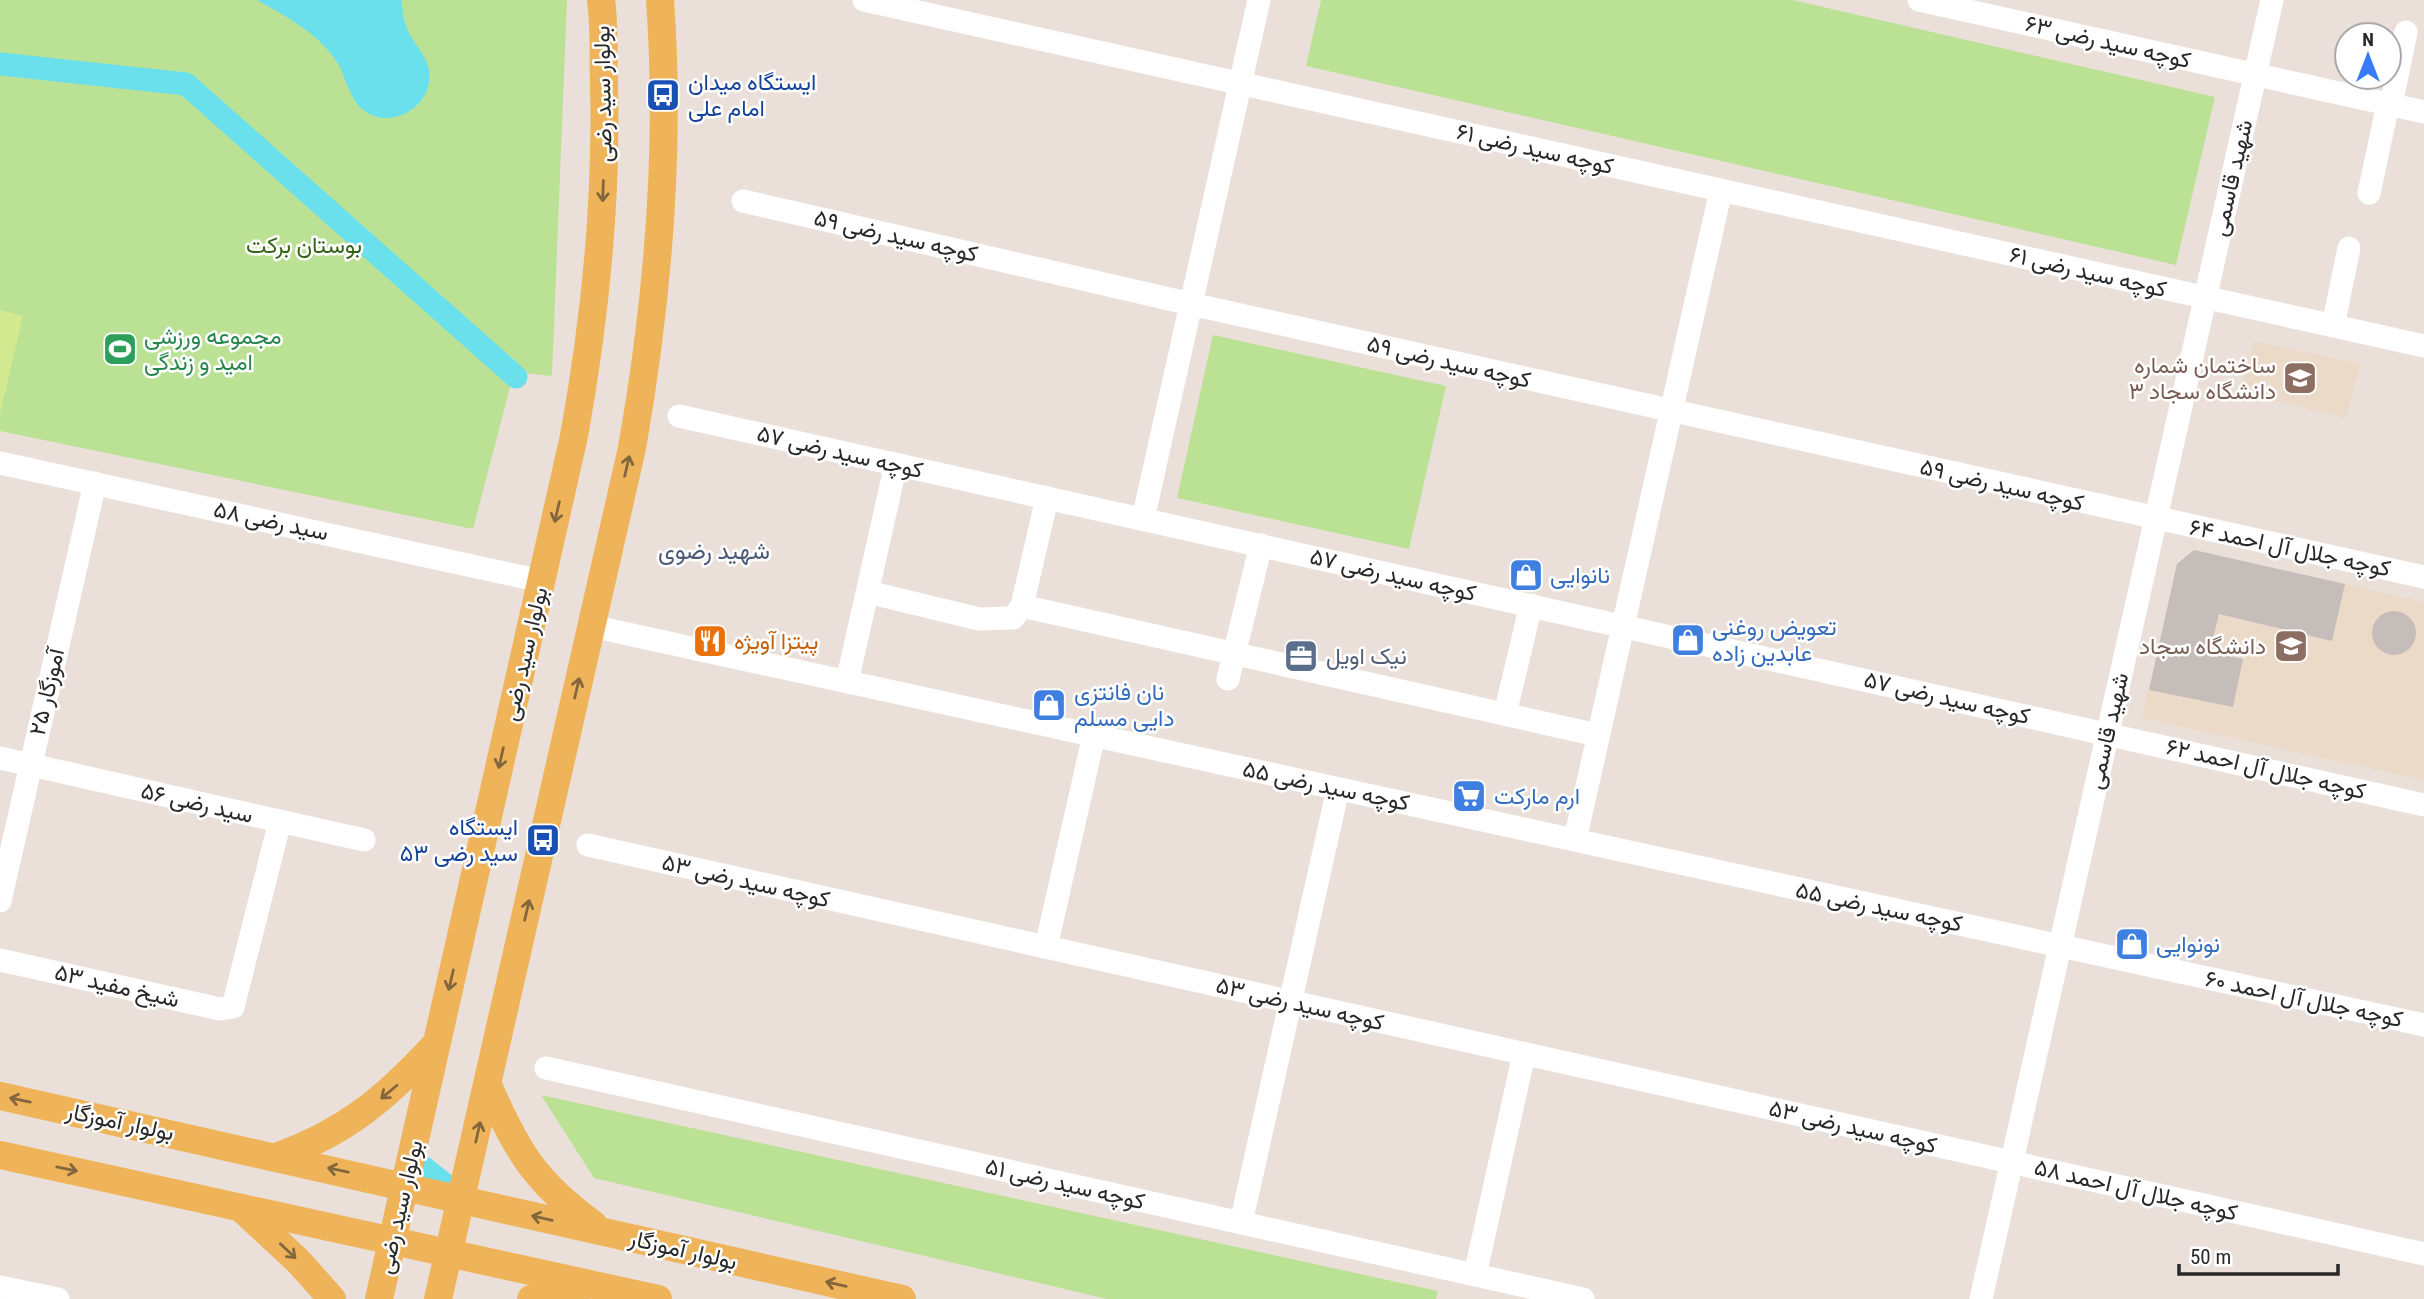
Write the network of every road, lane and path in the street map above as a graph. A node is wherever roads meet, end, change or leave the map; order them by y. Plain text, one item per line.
1 (601, 0) edge
2 (660, 0) edge
3 (864, 0) edge
4 (1259, 0) edge
5 (1919, 0) edge
6 (2272, 0) edge
7 (2406, 32) dead end
8 (2255, 75) junction
9 (1241, 83) junction
10 (2390, 104) junction
11 (2424, 112) edge
12 (1721, 190) junction
13 (2369, 193) dead end
14 (743, 201) dead end
15 (2349, 248) dead end
16 (2205, 298) junction
17 (1191, 304) junction
18 (2333, 326) junction
19 (2424, 346) edge
20 (1671, 411) junction
21 (679, 416) dead end
22 (0, 463) edge
23 (896, 464) junction
24 (95, 483) junction
25 (1047, 498) junction
26 (1143, 519) junction
27 (2156, 519) junction
28 (1261, 545) junction
29 (2424, 577) edge
30 (541, 581) junction
31 (868, 592) junction
32 (1531, 605) junction
33 (1022, 606) junction
34 (591, 626) junction
35 (1623, 626) junction
36 (1235, 653) junction
37 (1228, 679) dead end
38 (847, 681) junction
39 (1505, 714) junction
40 (2108, 734) junction
41 (1094, 735) junction
42 (1597, 735) junction
43 (0, 758) edge
44 (31, 765) junction
45 (1338, 789) junction
46 (2424, 805) edge
47 (280, 821) junction
48 (364, 840) dead end
49 (1575, 840) junction
50 (588, 845) dead end
51 (0, 901) edge
52 (2060, 946) junction
53 (1046, 947) junction
54 (0, 960) edge
55 (1290, 1001) junction
56 (2424, 1025) edge
57 (437, 1043) junction
58 (1524, 1054) junction
59 (546, 1068) dead end
60 (488, 1085) junction
61 (0, 1096) edge
62 (0, 1155) edge
63 (276, 1157) junction
64 (2011, 1162) junction
65 (405, 1185) junction
66 (463, 1199) junction
67 (240, 1208) junction
68 (1241, 1223) junction
69 (603, 1232) junction
70 (392, 1241) junction
71 (449, 1254) junction
72 (2424, 1254) edge
73 (1475, 1275) junction
74 (593, 1284) junction
75 (0, 1287) edge
76 (58, 1299) edge
77 (332, 1299) edge
78 (379, 1299) edge
79 (438, 1299) edge
80 (531, 1299) edge
81 (658, 1299) edge
82 (902, 1299) edge
83 (1583, 1299) edge
84 (1981, 1299) edge

1 -> 30 main road, بولوار سید رضی
34 -> 2 main road
3 - 9 street, کوچه سید رضی ۶۱
4 - 9 street
5 - 8 street, کوچه سید رضی ۶۳
6 - 8 street, شهید قاسمی
7 - 10 street
8 - 10 street, کوچه سید رضی ۶۳
8 - 16 street, شهید قاسمی
9 - 12 street, کوچه سید رضی ۶۱
9 - 17 street
10 - 11 street, کوچه سید رضی ۶۳
10 - 13 street
12 - 16 street, کوچه سید رضی ۶۱
12 - 20 street
14 - 17 street, کوچه سید رضی ۵۹
15 - 18 street
16 - 18 street, کوچه سید رضی ۶۱
16 - 27 street, شهید قاسمی
17 - 20 street, کوچه سید رضی ۵۹
17 - 26 street
18 - 19 street, کوچه سید رضی ۶۱
20 - 27 street, کوچه سید رضی ۵۹
20 - 35 street
21 - 23 street, کوچه سید رضی ۵۷
22 - 24 street, سید رضی ۵۸
23 - 25 street, کوچه سید رضی ۵۷
23 - 31 street
24 - 30 street, سید رضی ۵۸
24 - 44 street, آموزگار ۲۵
25 - 26 street, کوچه سید رضی ۵۷
25 - 33 street
26 - 28 street, کوچه سید رضی ۵۷
27 - 29 street, کوچه جلال آل احمد ۶۴
27 - 40 street, شهید قاسمی
28 - 32 street, کوچه سید رضی ۵۷
28 - 36 street
30 -> 57 main road, بولوار سید رضی
31 - 33 street
31 - 38 street
32 - 35 street, کوچه سید رضی ۵۷
32 - 39 street
33 - 36 street
34 - 38 street, کوچه سید رضی ۵۵
60 -> 34 main road
35 - 40 street, کوچه سید رضی ۵۷
35 - 42 street
36 - 37 street
36 - 39 street
38 - 41 street, کوچه سید رضی ۵۵
39 - 42 street
40 - 46 street, کوچه جلال آل احمد ۶۲
40 - 52 street, شهید قاسمی
41 - 45 street, کوچه سید رضی ۵۵
41 - 53 street
42 - 49 street
43 - 44 street, سید رضی ۵۶
44 - 47 street, سید رضی ۵۶
44 - 51 street, آموزگار ۲۵
45 - 49 street, کوچه سید رضی ۵۵
45 - 55 street
47 - 48 street, سید رضی ۵۶
47 - 54 street, شیخ مفید ۵۳
49 - 52 street, کوچه سید رضی ۵۵
50 - 53 street, کوچه سید رضی ۵۳
52 - 56 street, کوچه جلال آل احمد ۶۰
52 - 64 street, شهید قاسمی
53 - 55 street, کوچه سید رضی ۵۳
55 - 58 street, کوچه سید رضی ۵۳
55 - 68 street
57 -> 63 main road
57 - 65 main road, بولوار سید رضی
58 - 64 street, کوچه سید رضی ۵۳
58 - 73 street
59 - 68 street, کوچه سید رضی ۵۱
66 -> 60 main road
60 - 69 main road
63 -> 61 main road, بولوار آموزگار
62 -> 67 main road
65 -> 63 main road, بولوار آموزگار
64 - 72 street, کوچه جلال آل احمد ۵۸
64 - 84 street, شهید قاسمی
65 - 66 main road, بولوار آموزگار
65 - 70 main road, بولوار سید رضی
69 -> 66 main road, بولوار آموزگار
66 - 71 main road
67 - 70 main road
67 -> 77 main road
68 - 73 street, کوچه سید رضی ۵۱
82 -> 69 main road, بولوار آموزگار
70 - 71 main road
70 - 78 main road, بولوار سید رضی
71 - 74 main road
71 - 79 main road
73 - 83 street, کوچه سید رضی ۵۱
74 - 80 main road
74 - 81 main road
75 - 76 street

